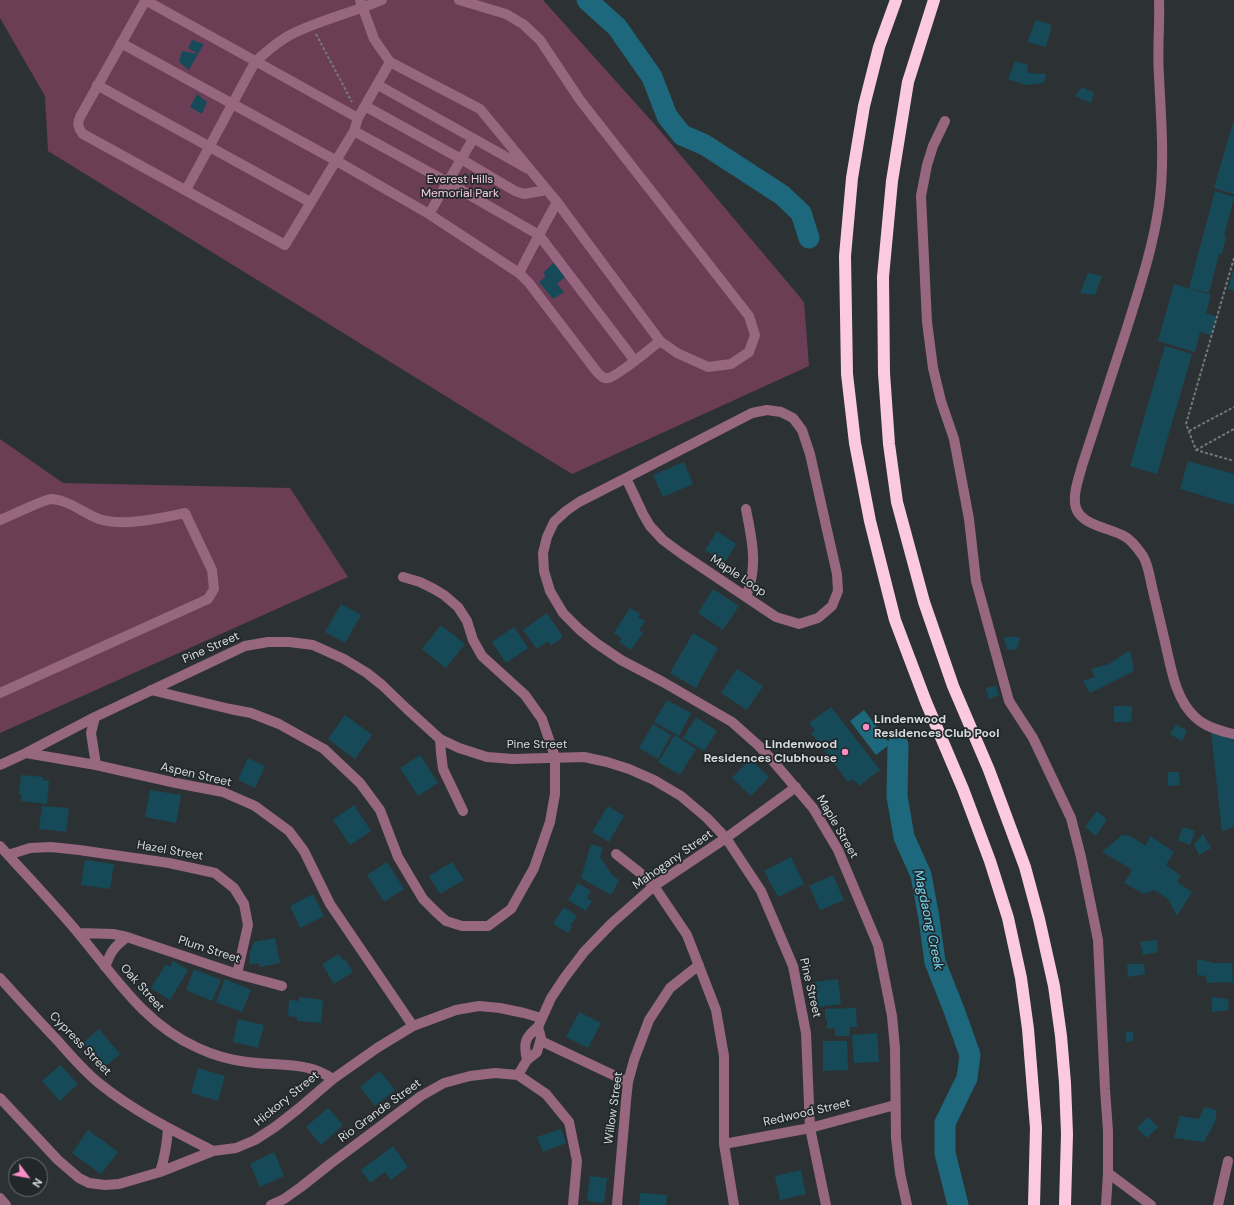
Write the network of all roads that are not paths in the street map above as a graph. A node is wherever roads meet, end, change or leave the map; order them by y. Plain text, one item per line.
1 (145, 0) edge
2 (382, 0) edge
3 (458, 0) edge
4 (896, 0) edge
5 (934, 0) edge
6 (1159, 0) edge
7 (361, 4) edge
8 (121, 42) junction
9 (255, 62) junction
10 (390, 62) junction
11 (97, 85) junction
12 (378, 85) junction
13 (232, 103) junction
14 (362, 112) junction
15 (945, 121) dead end
16 (354, 131) junction
17 (473, 139) junction
18 (210, 147) junction
19 (461, 159) junction
20 (335, 160) junction
21 (531, 171) junction
22 (447, 182) junction
23 (186, 190) junction
24 (547, 190) junction
25 (310, 202) junction
26 (557, 202) junction
27 (429, 214) junction
28 (539, 235) junction
29 (519, 273) junction
30 (660, 341) junction
31 (635, 361) junction
32 (626, 478) junction
33 (746, 509) dead end
34 (0, 520) edge
35 (403, 577) dead end
36 (746, 597) junction
37 (151, 690) junction
38 (0, 693) edge
39 (95, 717) junction
40 (1234, 734) edge
41 (440, 739) junction
42 (26, 753) junction
43 (555, 757) junction
44 (0, 765) edge
45 (96, 765) junction
46 (796, 787) junction
47 (463, 811) dead end
48 (726, 838) junction
49 (0, 846) edge
50 (616, 854) dead end
51 (8, 855) junction
52 (654, 886) junction
53 (79, 933) junction
54 (127, 937) junction
55 (699, 965) junction
56 (105, 967) junction
57 (237, 974) junction
58 (0, 978) edge
59 (282, 986) dead end
60 (540, 1022) junction
61 (413, 1026) junction
62 (540, 1041) junction
63 (527, 1060) junction
64 (518, 1076) junction
65 (333, 1079) junction
66 (628, 1082) junction
67 (0, 1098) edge
68 (895, 1105) junction
69 (168, 1128) junction
70 (810, 1128) junction
71 (724, 1144) junction
72 (213, 1151) junction
73 (1228, 1161) dead end
74 (160, 1172) junction
75 (1108, 1173) junction
76 (0, 1198) edge
77 (6, 1205) edge
78 (271, 1205) edge
79 (573, 1205) edge
80 (617, 1205) edge
81 (734, 1205) edge
82 (826, 1205) edge
83 (907, 1205) edge
84 (1034, 1205) edge
85 (1065, 1205) edge
86 (1106, 1205) edge
87 (1151, 1205) edge
88 (1218, 1205) edge

1 - 8 street
1 - 9 street
2 - 7 street
3 - 30 street
4 - 84 highway
5 - 85 highway
6 - 40 street
7 - 9 street
7 - 10 street
8 - 11 street
8 - 13 street
9 - 13 street
9 - 14 street
10 - 12 street
10 - 21 street
11 - 18 street
11 - 23 street
12 - 14 street
12 - 17 street
13 - 18 street
13 - 20 street
14 - 16 street
14 - 19 street
15 - 75 street
16 - 20 street
16 - 22 street
17 - 19 street
17 - 21 street
18 - 23 street
18 - 25 street
19 - 22 street
19 - 24 street
20 - 25 street
20 - 27 street
21 - 24 street
22 - 27 street
22 - 28 street
23 - 25 street
24 - 26 street
26 - 28 street
26 - 30 street
27 - 29 street
28 - 29 street
28 - 31 street
29 - 31 street
30 - 31 street
32 - 36 street, Maple Loop
32 - 36 street, Maple Loop
32 - 46 street, Maple Street
33 - 36 street
34 - 38 street
35 - 43 street
37 - 39 street, Pine Street
37 - 41 street, Pine Street
37 - 43 street
39 - 42 street, Pine Street
39 - 45 street
41 - 43 street, Pine Street
41 - 47 street
42 - 44 street, Pine Street
42 - 45 street, Aspen Street
43 - 48 street, Pine Street
45 - 61 street, Aspen Street
46 - 48 street, Mahogany Street
46 - 68 street, Maple Street
48 - 52 street, Mahogany Street
48 - 70 street, Pine Street
49 - 51 street, Oak Street
50 - 52 street
51 - 53 street, Oak Street
51 - 57 street, Hazel Street
52 - 55 street
52 - 60 street, Mahogany Street
53 - 54 street, Plum Street
53 - 56 street, Oak Street
54 - 56 street
54 - 57 street, Plum Street
55 - 66 street, Willow Street
55 - 71 street
56 - 65 street, Oak Street
57 - 59 street, Plum Street
58 - 69 street, Cypress Street
60 - 61 street, Hickory Street
60 - 62 street
60 - 63 street, Mahogany Street
61 - 65 street, Hickory Street
62 - 63 street
62 - 66 street
63 - 64 street
64 - 78 street, Rio Grande Street
64 - 79 street
65 - 72 street, Hickory Street
66 - 80 street, Willow Street
67 - 74 street, Hickory Street
68 - 70 street, Redwood Street
68 - 83 street, Maple Street
69 - 72 street, Cypress Street
69 - 74 street
70 - 71 street, Redwood Street
70 - 82 street, Pine Street
71 - 81 street
72 - 74 street, Hickory Street
73 - 88 street
75 - 86 street
75 - 87 street
76 - 77 street

